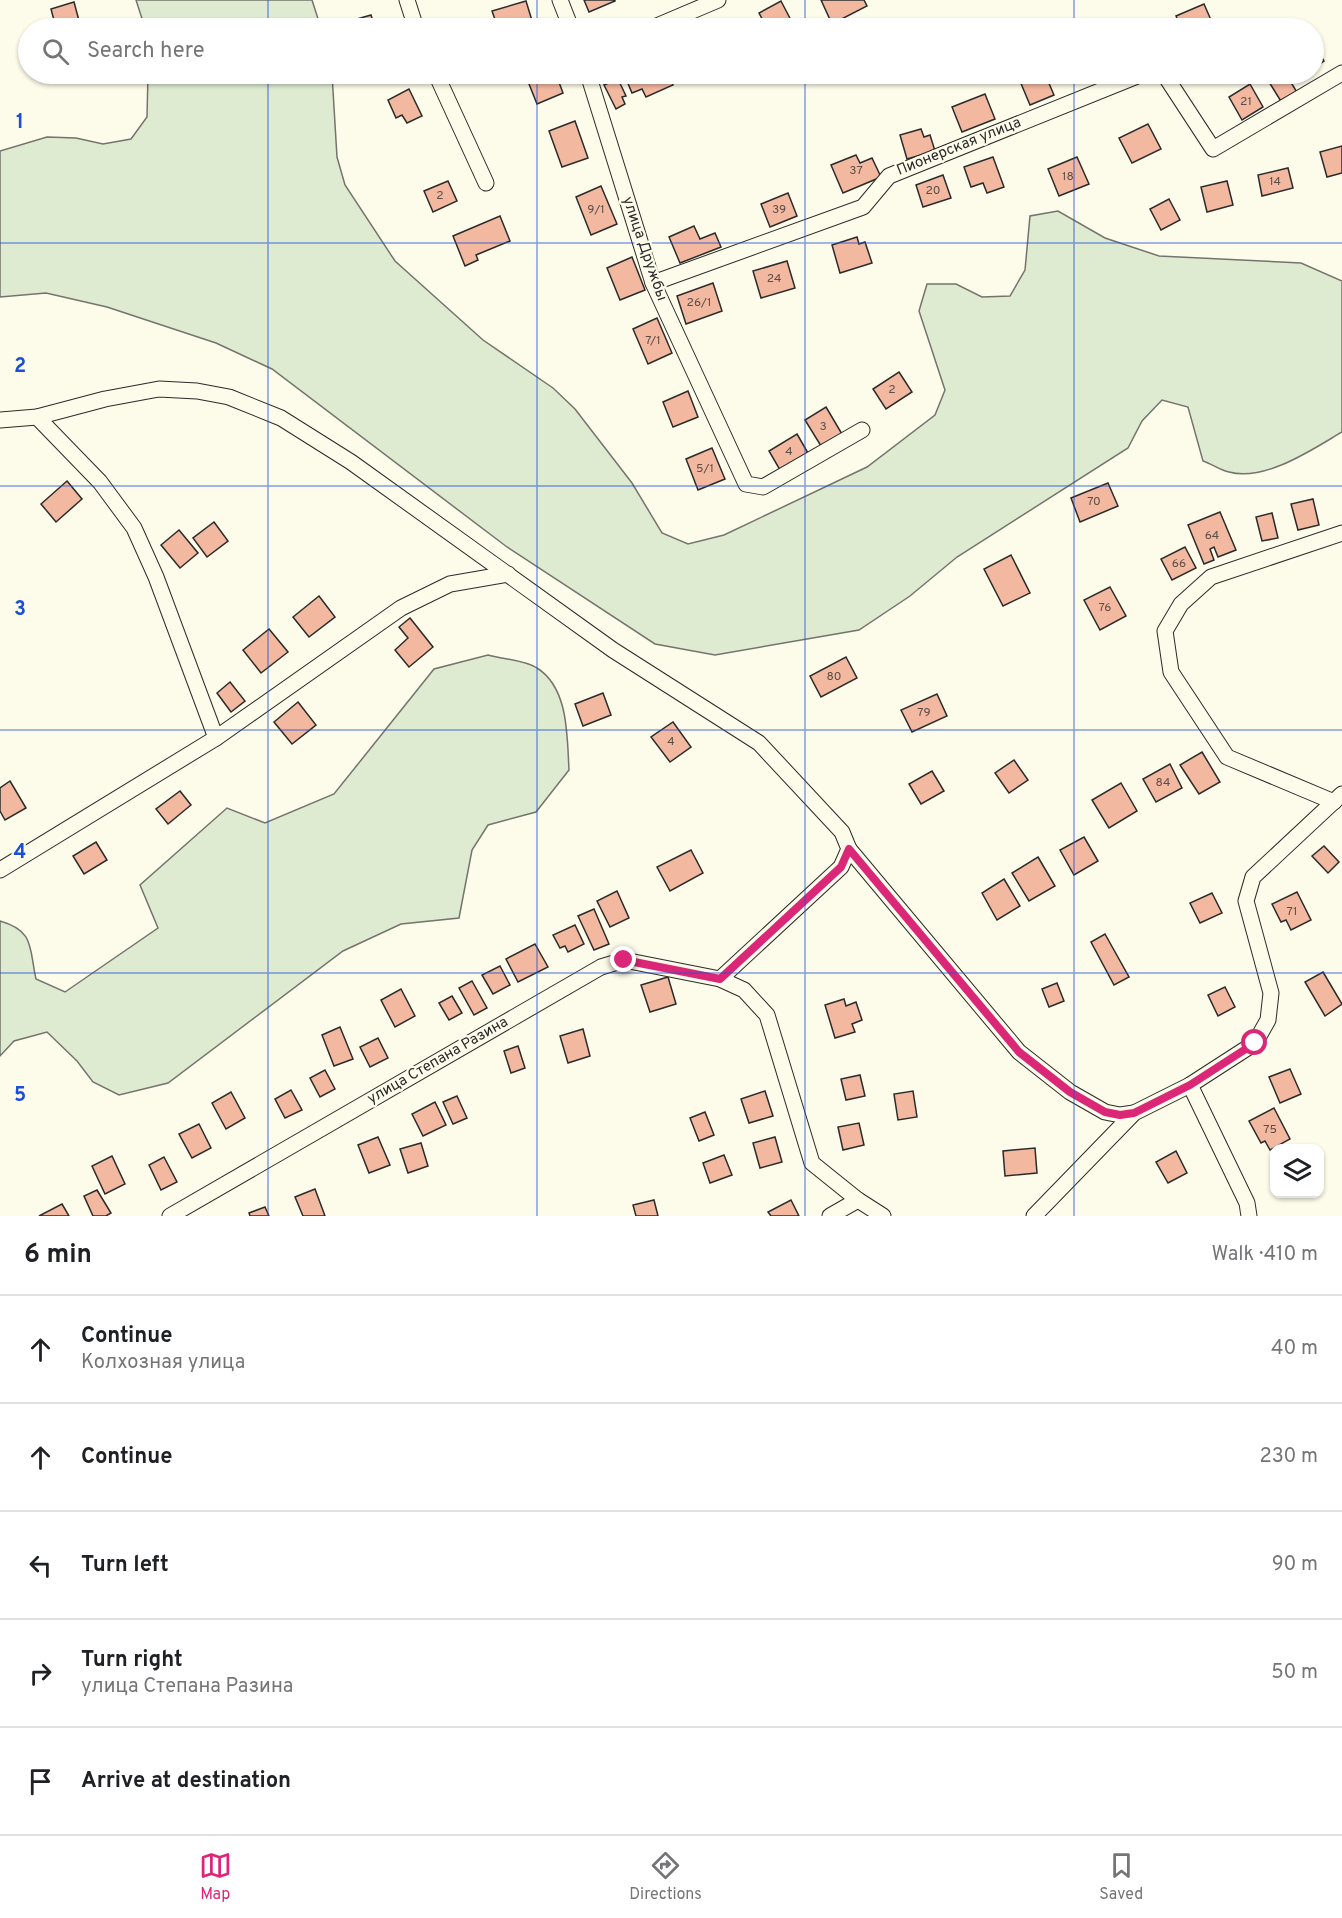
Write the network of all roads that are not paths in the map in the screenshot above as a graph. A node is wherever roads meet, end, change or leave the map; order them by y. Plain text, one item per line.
1 (407, 0) edge
2 (560, 0) edge
3 (718, 0) edge
4 (413, 18) edge
5 (568, 18) edge
6 (676, 18) edge
7 (1342, 72) edge
8 (1324, 83) edge
9 (441, 84) edge
10 (591, 84) edge
11 (1117, 84) edge
12 (1171, 84) edge
13 (1322, 84) edge
14 (486, 183) dead end
15 (653, 283) junction
16 (37, 417) junction
17 (0, 420) edge
18 (862, 430) dead end
19 (1342, 533) edge
20 (508, 574) junction
21 (216, 738) junction
22 (1338, 798) edge
23 (849, 849) junction
24 (0, 870) edge
25 (720, 979) junction
26 (1190, 1085) junction
27 (1134, 1113) junction
28 (858, 1200) junction
29 (170, 1216) edge
30 (830, 1216) edge
31 (883, 1216) edge
32 (1034, 1216) edge
33 (1250, 1216) edge

1 - 4 street
2 - 5 street
3 - 6 street
7 - 8 street
9 - 14 street
10 - 15 street, улица Дружбы
11 - 15 street, Пионерская улица
12 - 13 street
15 - 18 street, улица Дружбы
16 - 17 street
16 - 20 street
16 - 21 street
19 - 22 street
20 - 21 street
20 - 23 street
21 - 24 street
22 - 26 street
23 - 25 street
23 - 27 street
25 - 28 street, улица Степана Разина
25 - 29 street, улица Степана Разина
26 - 27 street
26 - 33 street
27 - 32 street
28 - 30 street
28 - 31 street, улица Степана Разина

